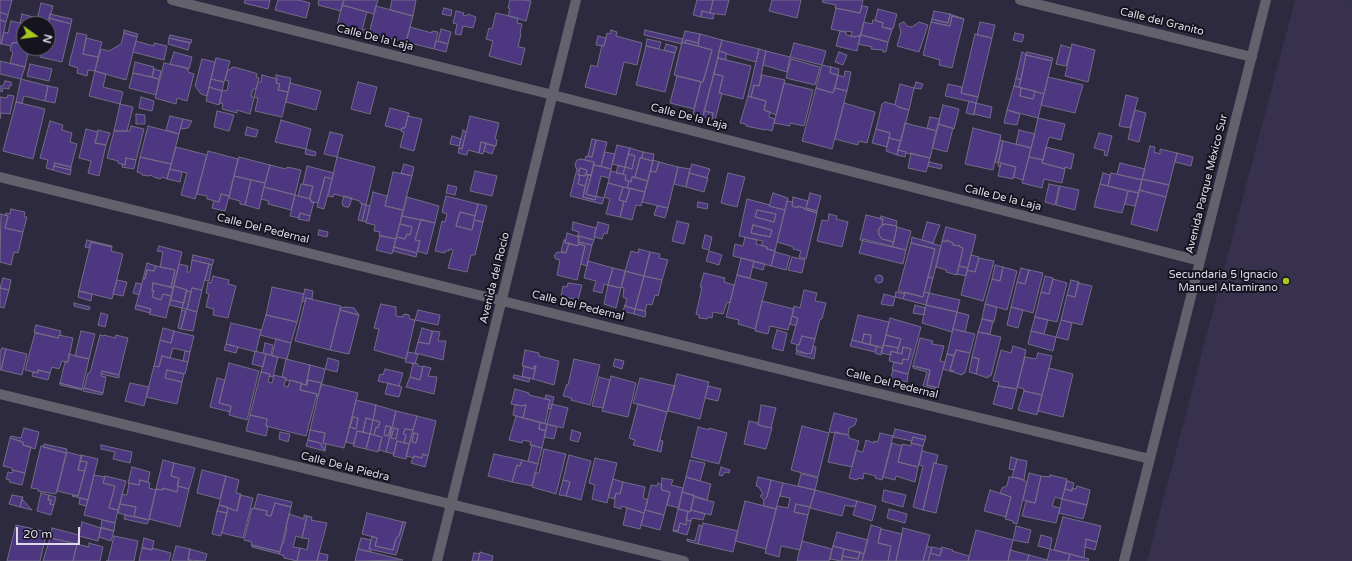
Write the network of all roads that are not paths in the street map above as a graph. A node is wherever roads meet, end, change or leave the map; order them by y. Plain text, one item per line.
1 (172, 0) edge
2 (576, 0) edge
3 (1020, 0) edge
4 (1266, 0) edge
5 (1252, 56) junction
6 (553, 95) junction
7 (0, 177) edge
8 (1200, 261) junction
9 (502, 300) junction
10 (0, 394) edge
11 (1150, 459) junction
12 (451, 505) junction
13 (437, 561) edge
14 (684, 561) edge
15 (1124, 561) edge

1 - 6 street, Calle De la Laja
2 - 6 street, Avenida del Rocío
3 - 5 street, Calle del Granito
4 - 5 street, Avenida Parque México Sur
5 - 8 street, Avenida Parque México Sur
6 - 8 street, Calle De la Laja
6 - 9 street, Avenida del Rocío
7 - 9 street, Calle Del Pedernal
8 - 11 street, Avenida Parque México Sur
9 - 11 street, Calle Del Pedernal
9 - 12 street, Avenida del Rocío
10 - 12 street, Calle De la Piedra
11 - 15 street, Avenida Parque México Sur
12 - 13 street, Avenida del Rocío
12 - 14 street, Calle De la Piedra

